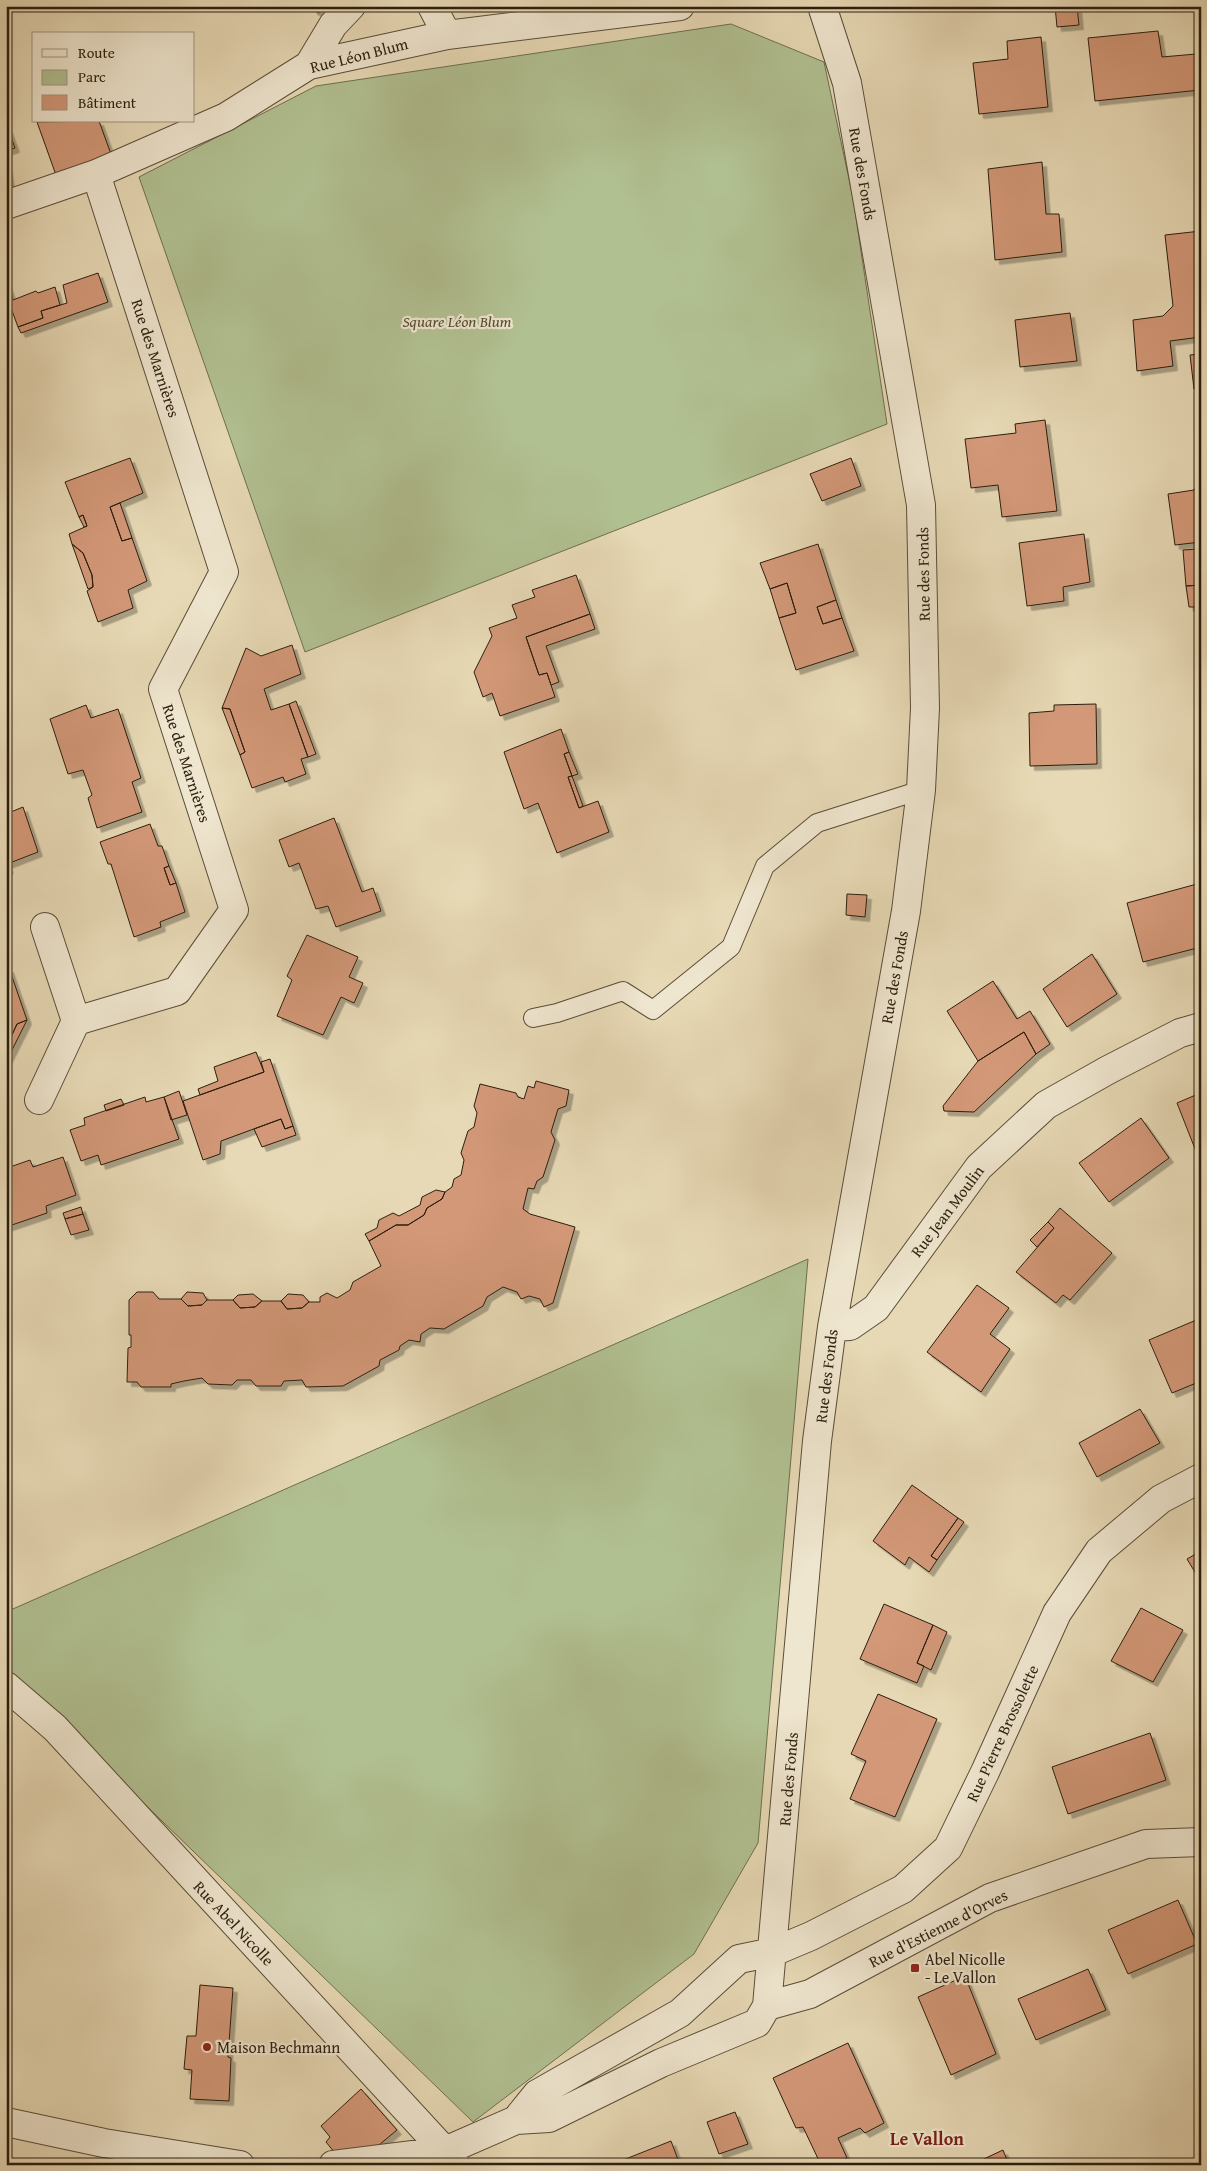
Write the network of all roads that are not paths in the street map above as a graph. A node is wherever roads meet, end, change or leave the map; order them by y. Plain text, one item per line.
1 (351, 6) edge
2 (432, 6) edge
3 (680, 6) edge
4 (822, 6) edge
5 (448, 35) junction
6 (309, 64) junction
7 (96, 174) junction
8 (6, 205) edge
9 (920, 790) junction
10 (45, 927) dead end
11 (533, 1018) dead end
12 (76, 1021) junction
13 (1201, 1027) edge
14 (39, 1100) dead end
15 (832, 1327) junction
16 (1201, 1478) edge
17 (6, 1686) edge
18 (1201, 1842) edge
19 (773, 1952) junction
20 (767, 2006) junction
21 (516, 2120) junction
22 (6, 2122) edge
23 (451, 2158) edge
24 (240, 2165) edge
25 (333, 2165) edge

1 - 6 street
2 - 5 street
3 - 5 street, Rue Léon Blum
4 - 9 street, Rue des Fonds
5 - 6 street, Rue Léon Blum
6 - 7 street, Rue Léon Blum
7 - 8 street, Rue Léon Blum
7 - 12 street, Rue des Marnières
9 - 11 lane
9 - 15 street, Rue des Fonds
10 - 12 street
12 - 14 street
13 - 15 street, Rue Jean Moulin
15 - 19 street, Rue des Fonds
16 - 19 street, Rue Pierre Brossolette
17 - 23 street, Rue Abel Nicolle
18 - 20 street, Rue d'Estienne d'Orves
19 - 20 street, Rue des Fonds
19 - 21 street
20 - 21 street
21 - 23 street
22 - 24 street
23 - 25 street

